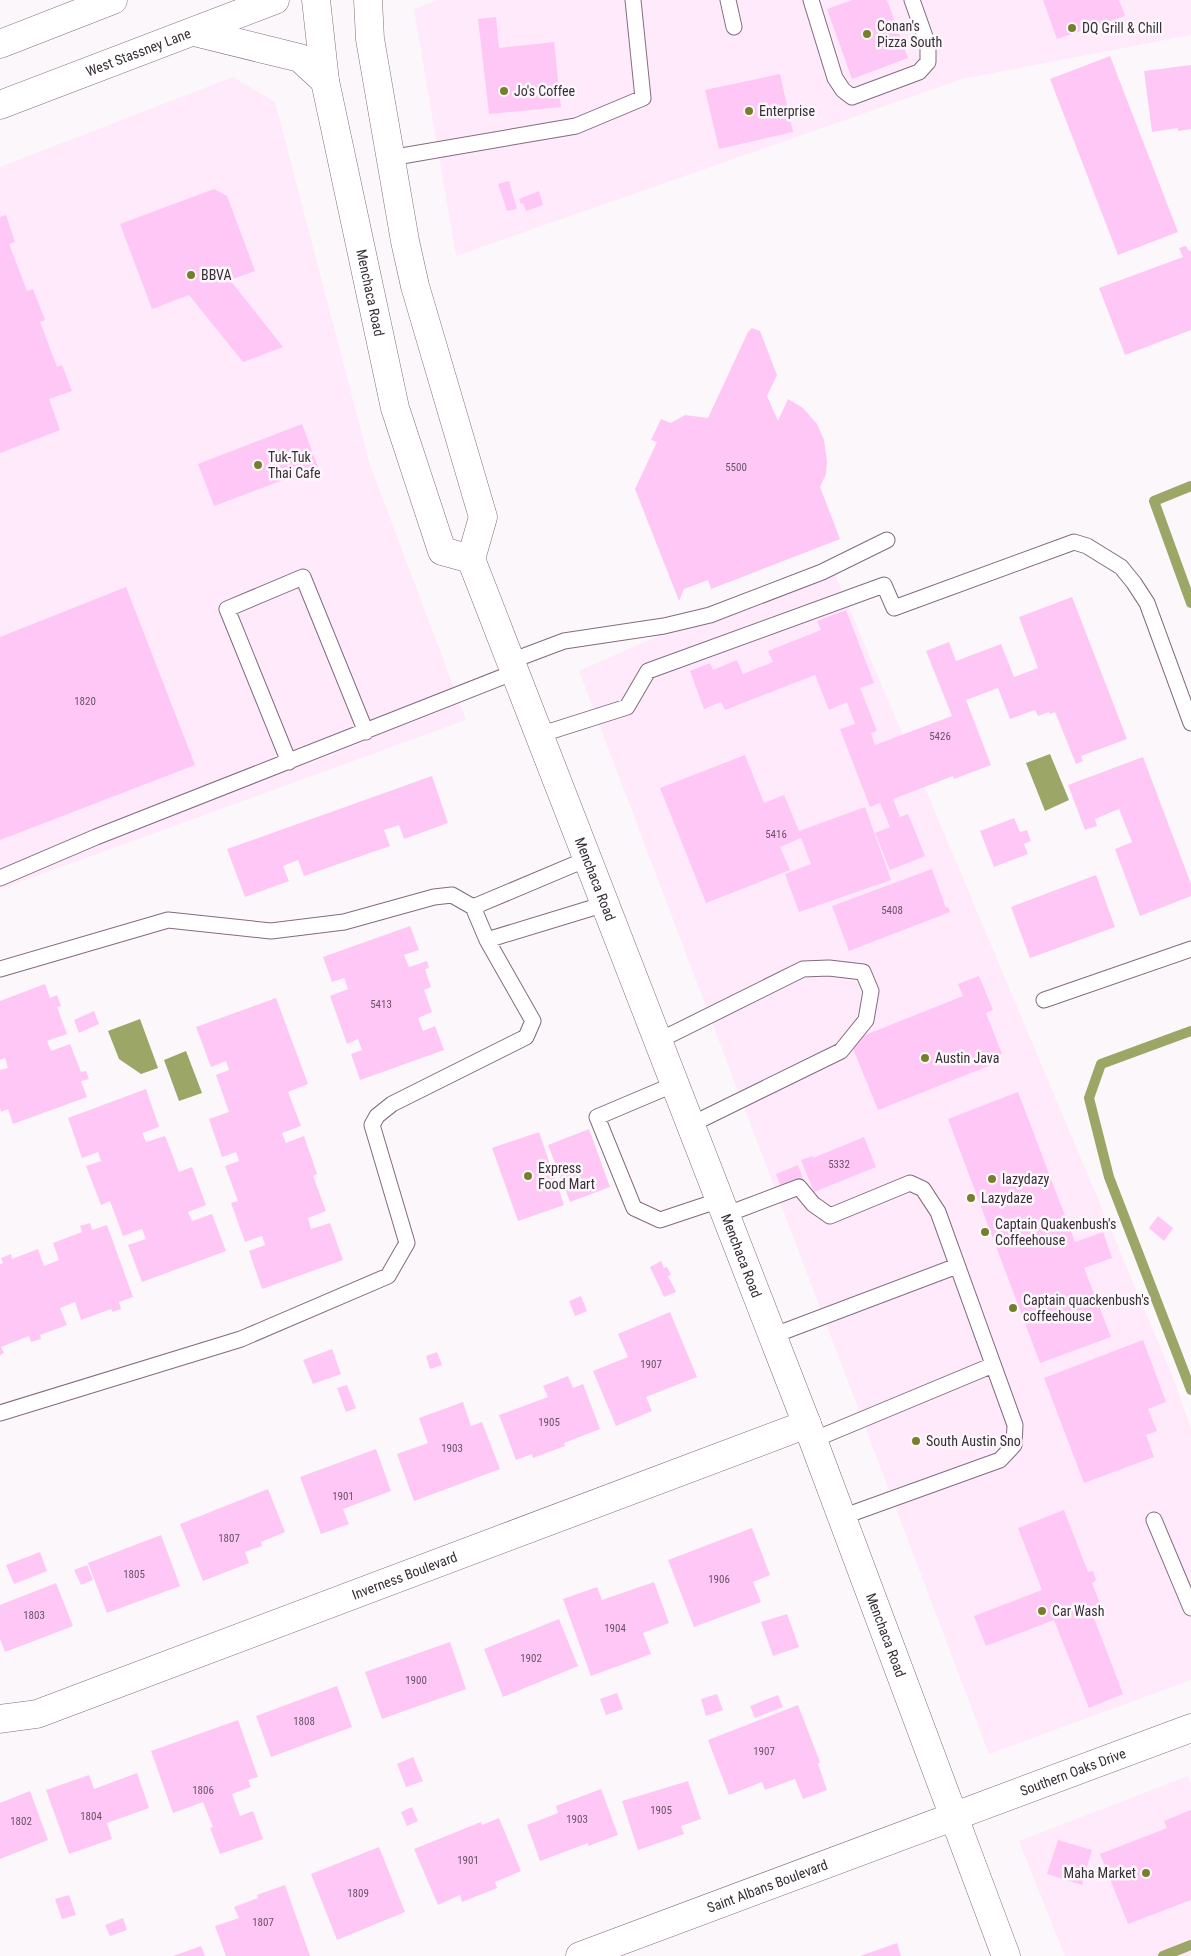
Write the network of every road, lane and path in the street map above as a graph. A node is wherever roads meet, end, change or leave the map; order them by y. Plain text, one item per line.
1 (113, 0) edge
2 (275, 0) edge
3 (316, 0) edge
4 (368, 0) edge
5 (633, 0) edge
6 (728, 0) edge
7 (811, 0) edge
8 (912, 0) edge
9 (734, 27) dead end
10 (194, 32) junction
11 (0, 44) edge
12 (325, 81) junction
13 (0, 105) edge
14 (390, 158) junction
15 (886, 540) dead end
16 (471, 559) junction
17 (513, 667) junction
18 (1191, 723) edge
19 (366, 732) junction
20 (539, 735) junction
21 (290, 762) junction
22 (587, 859) junction
23 (0, 878) edge
24 (605, 904) junction
25 (473, 907) junction
26 (487, 940) junction
27 (1191, 949) edge
28 (0, 969) edge
29 (1044, 1000) dead end
30 (658, 1041) junction
31 (675, 1084) junction
32 (690, 1125) junction
33 (722, 1208) junction
34 (958, 1266) junction
35 (772, 1336) junction
36 (993, 1365) junction
37 (0, 1414) edge
38 (810, 1432) junction
39 (842, 1517) junction
40 (1154, 1520) dead end
41 (1191, 1608) edge
42 (0, 1719) edge
43 (1191, 1728) edge
44 (955, 1817) junction
45 (580, 1956) edge
46 (1006, 1956) edge

1 - 11 main road
2 - 10 main road, West Stassney Lane
3 - 12 main road, Menchaca Road
4 - 14 main road
5 - 14 lane
6 - 9 lane
7 - 8 lane
10 - 12 main road
10 - 13 main road, West Stassney Lane
12 - 16 main road, Menchaca Road
14 - 16 main road
15 - 17 lane
16 - 17 main road, Menchaca Road
17 - 19 lane
17 - 20 main road, Menchaca Road
18 - 20 lane
19 - 21 lane
19 - 21 lane
20 - 22 main road, Menchaca Road
21 - 23 lane
22 - 24 main road, Menchaca Road
22 - 25 lane
24 - 26 lane
24 - 30 main road, Menchaca Road
25 - 26 lane
25 - 28 lane
26 - 37 lane
27 - 29 lane
30 - 31 main road, Menchaca Road
30 - 32 lane
31 - 32 main road, Menchaca Road
31 - 33 lane
32 - 33 main road, Menchaca Road
33 - 34 lane
33 - 35 main road, Menchaca Road
34 - 35 lane
34 - 36 lane
35 - 38 main road, Menchaca Road
36 - 38 lane
36 - 39 lane
38 - 39 main road, Menchaca Road
38 - 42 main road, Inverness Boulevard
39 - 44 main road, Menchaca Road
40 - 41 lane
43 - 44 main road, Southern Oaks Drive
44 - 45 main road, Saint Albans Boulevard
44 - 46 main road, Menchaca Road

